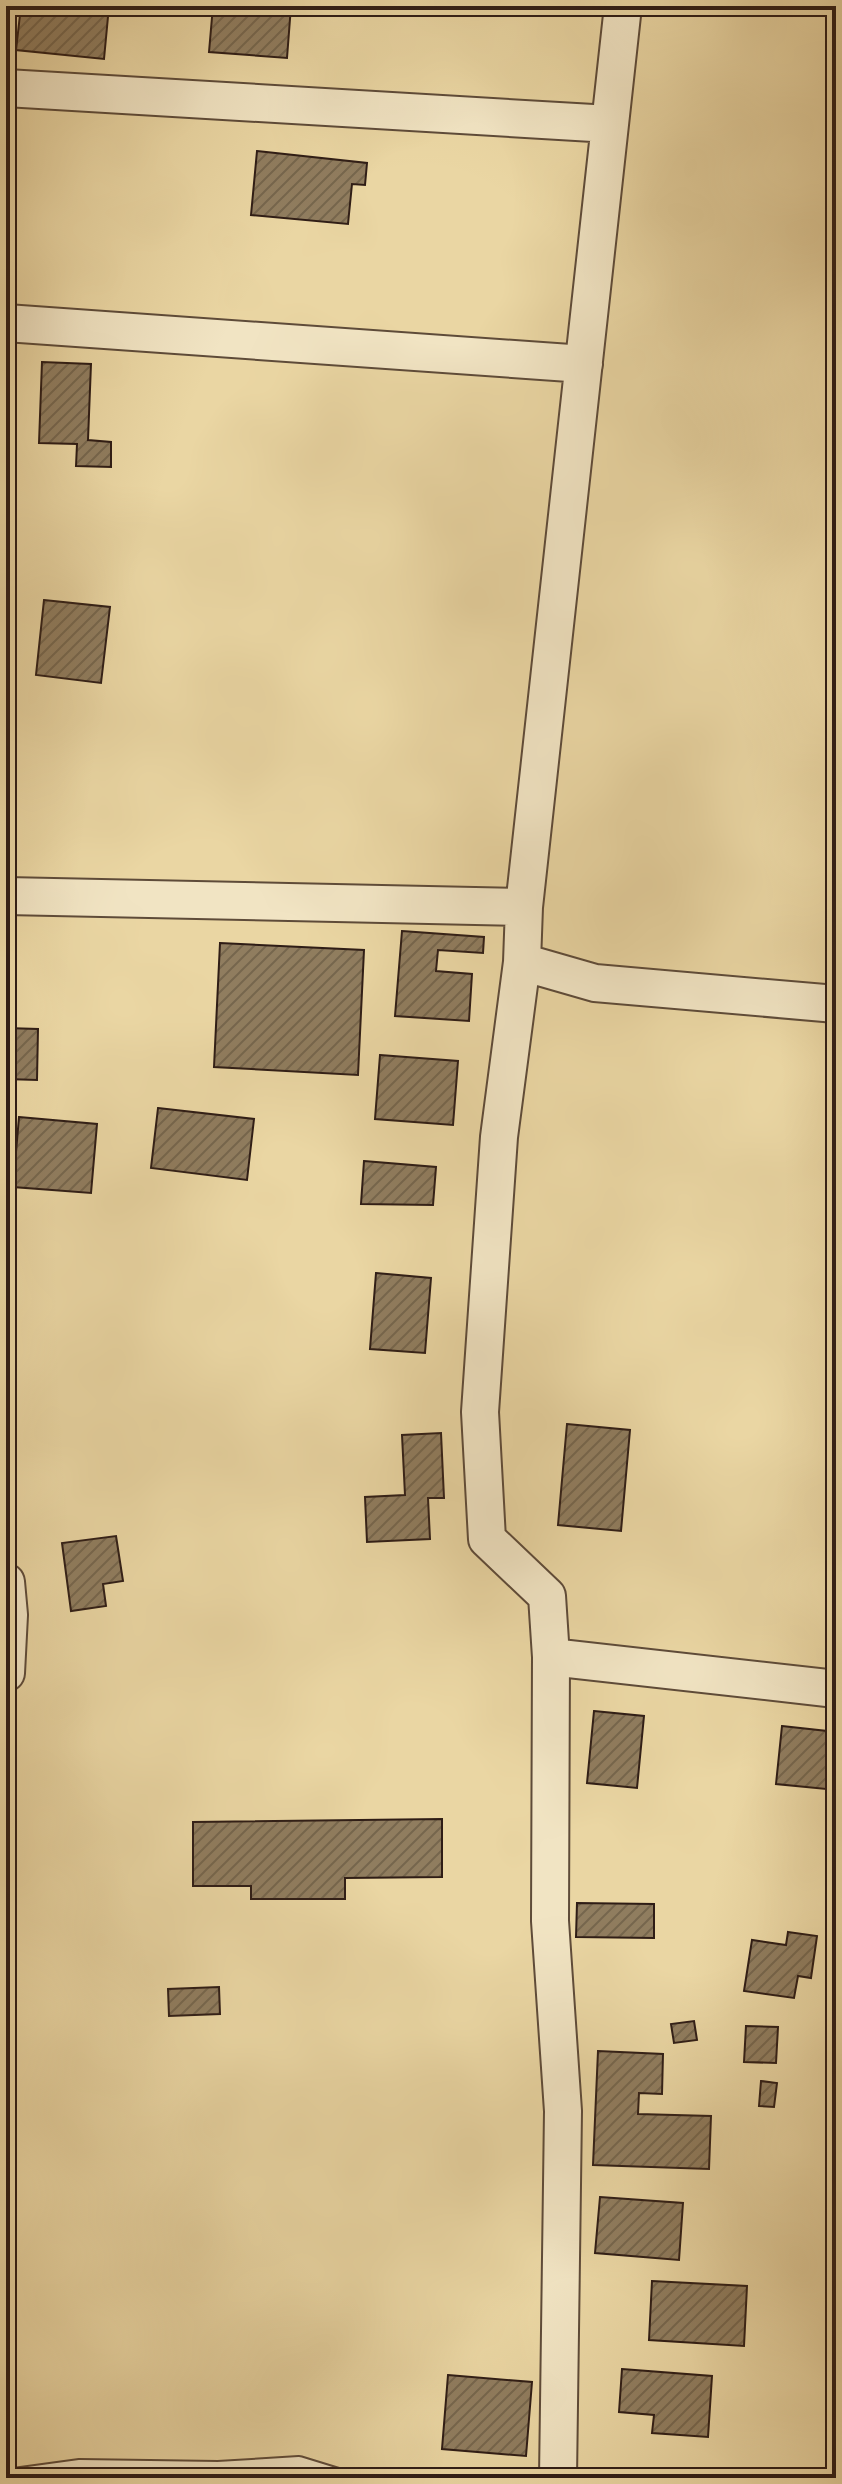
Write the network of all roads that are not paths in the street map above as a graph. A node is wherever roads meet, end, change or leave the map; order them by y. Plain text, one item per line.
1 (623, 6) edge
2 (6, 88) edge
3 (610, 124) junction
4 (6, 323) edge
5 (584, 364) junction
6 (6, 896) edge
7 (524, 907) junction
8 (522, 962) junction
9 (836, 1004) edge
10 (6, 1582) edge
11 (551, 1657) junction
12 (6, 1673) edge
13 (836, 1689) edge
14 (14, 2478) edge
15 (338, 2478) edge
16 (558, 2478) edge

1 - 3 street
2 - 3 street
3 - 5 street
4 - 5 street
5 - 7 street
6 - 7 street
7 - 8 street
8 - 9 street
8 - 11 street
10 - 12 street
11 - 13 street
11 - 16 street
14 - 15 lane

